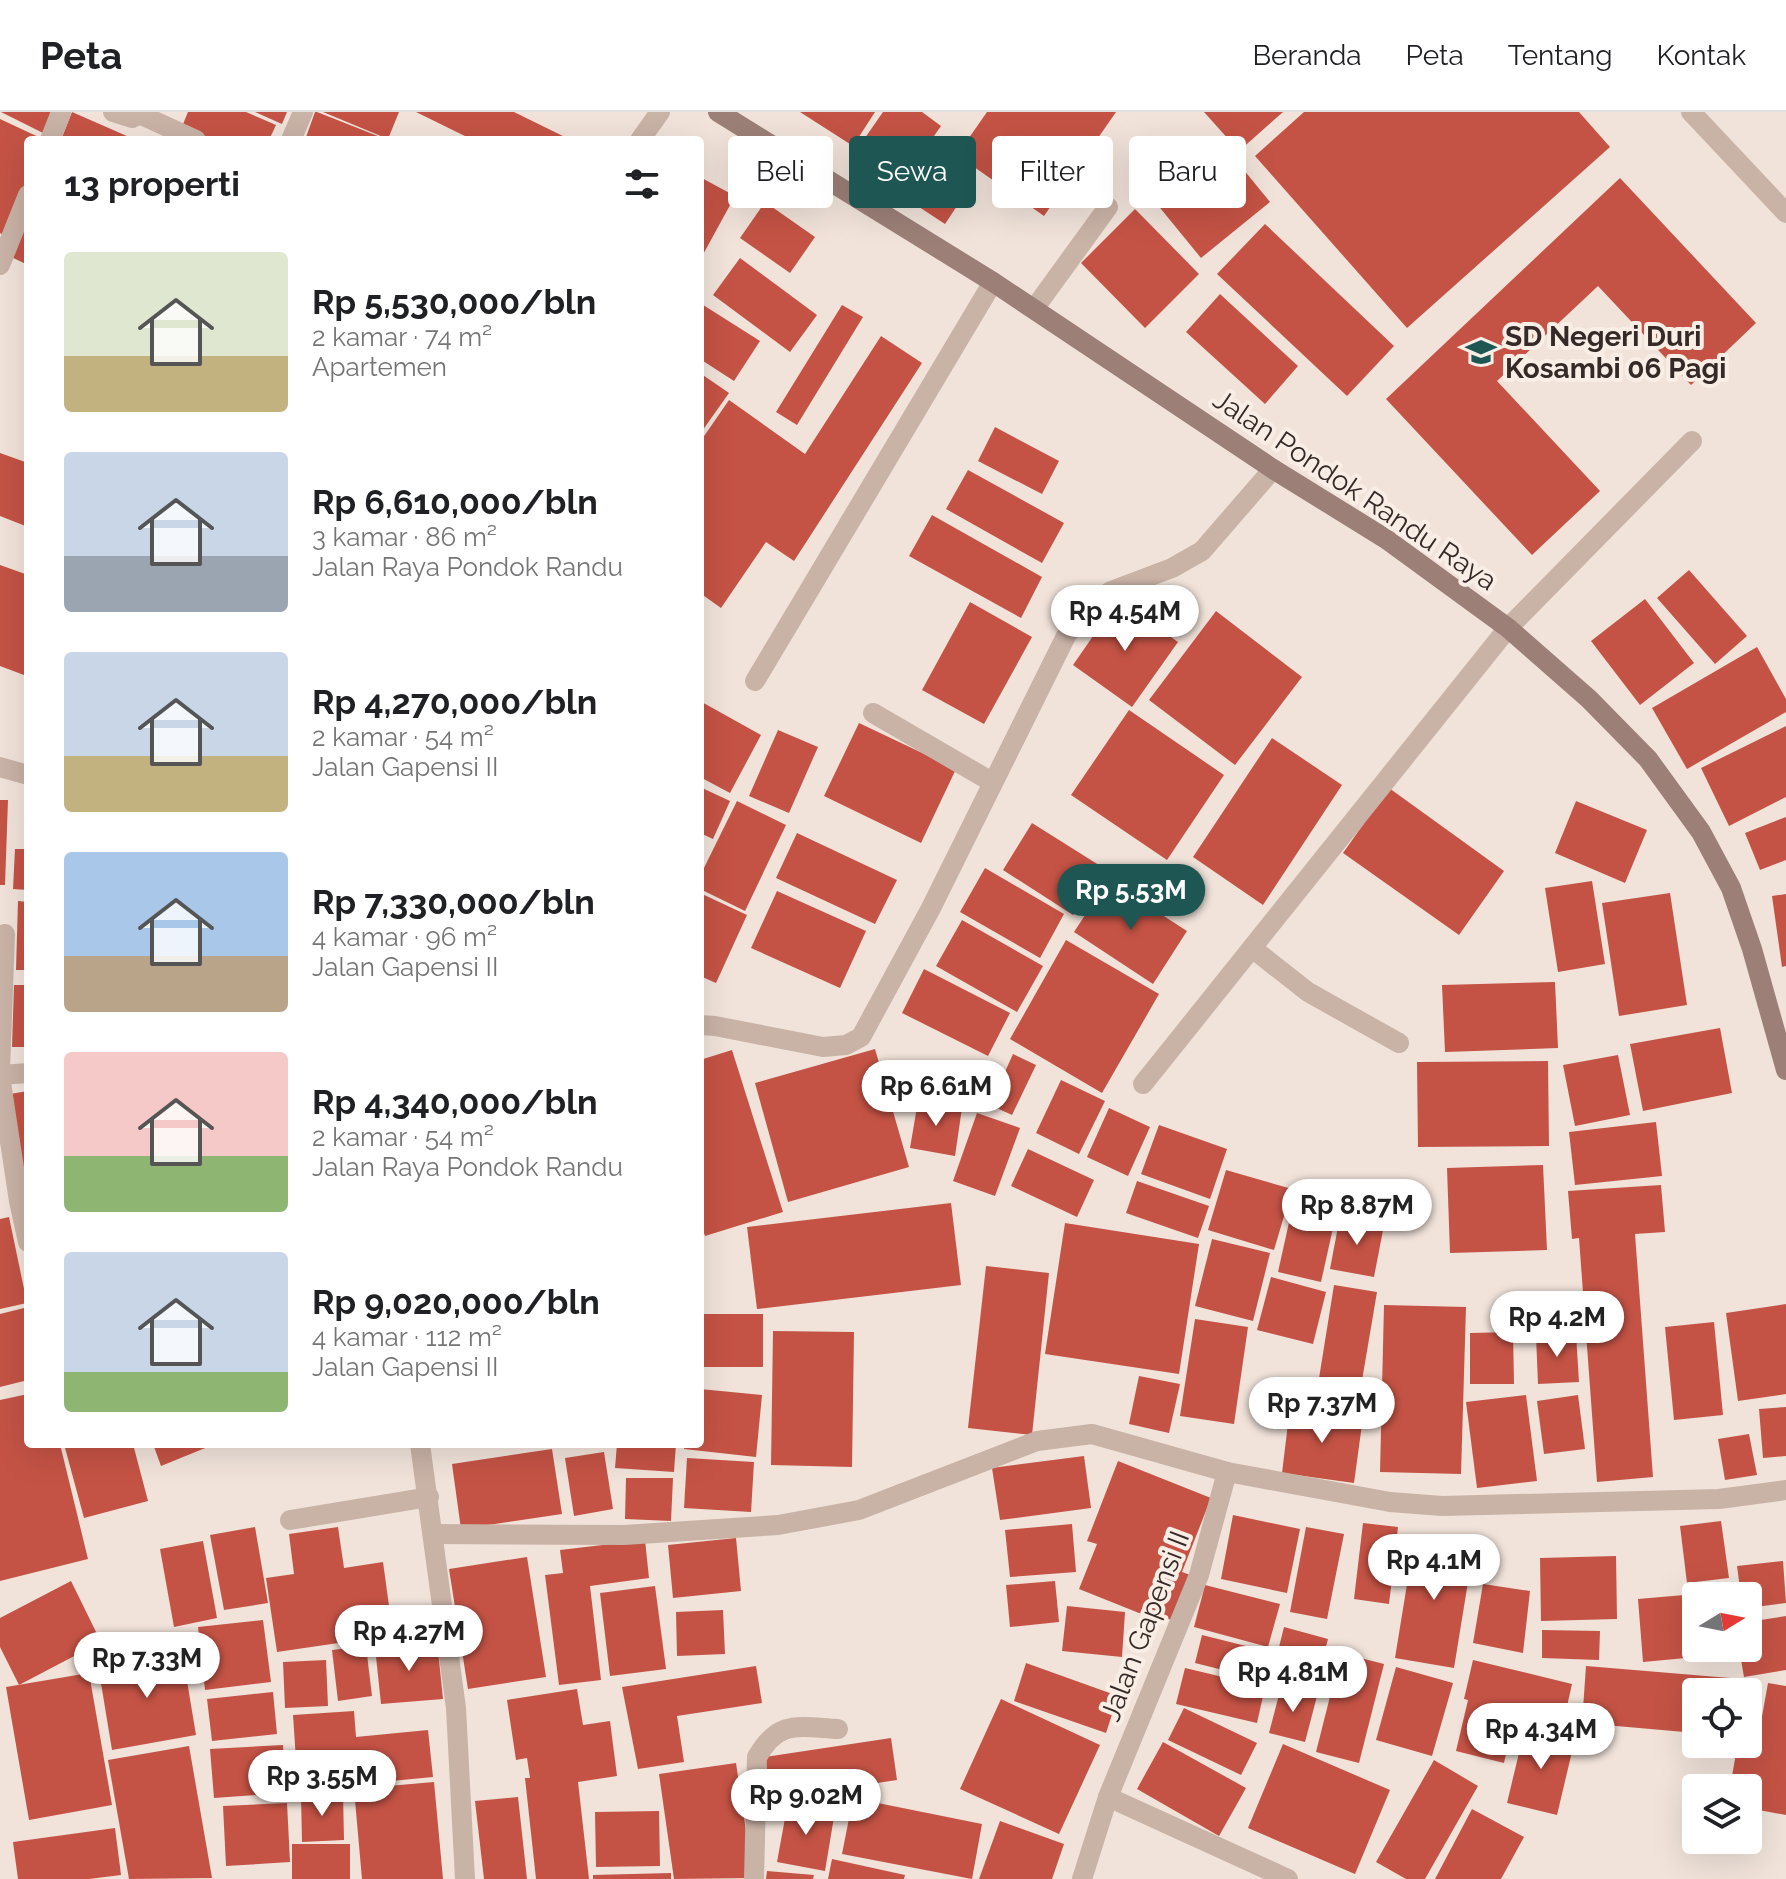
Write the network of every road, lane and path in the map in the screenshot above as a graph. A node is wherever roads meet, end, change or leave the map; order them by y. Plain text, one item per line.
1 (61, 112) edge
2 (113, 112) edge
3 (303, 112) edge
4 (660, 112) edge
5 (718, 112) edge
6 (1691, 112) edge
7 (139, 113) edge
8 (52, 136) edge
9 (188, 136) edge
10 (293, 136) edge
11 (643, 136) edge
12 (24, 205) edge
13 (1107, 208) edge
14 (1786, 213) edge
15 (0, 265) edge
16 (993, 282) junction
17 (1034, 309) junction
18 (1692, 441) dead end
19 (1273, 469) junction
20 (1508, 628) junction
21 (755, 681) dead end
22 (873, 713) dead end
23 (0, 767) edge
24 (24, 774) edge
25 (992, 782) junction
26 (5, 934) dead end
27 (1252, 948) junction
28 (704, 1025) edge
29 (1399, 1043) dead end
30 (1785, 1058) edge
31 (24, 1073) edge
32 (0, 1074) edge
33 (1143, 1084) dead end
34 (24, 1224) edge
35 (421, 1448) edge
36 (1227, 1472) junction
37 (1786, 1490) edge
38 (429, 1497) junction
39 (290, 1520) dead end
40 (434, 1534) junction
41 (838, 1729) dead end
42 (1108, 1797) junction
43 (465, 1879) edge
44 (754, 1879) edge
45 (1082, 1879) edge
46 (1288, 1879) edge

1 - 8 street
2 - 7 street
3 - 10 street
4 - 11 street
5 - 16 main road, Jalan Pondok Randu Raya
6 - 14 street
7 - 9 street
12 - 15 street
13 - 17 street
16 - 17 main road, Jalan Pondok Randu Raya
16 - 21 street
17 - 19 main road, Jalan Pondok Randu Raya
18 - 20 street
19 - 20 main road, Jalan Pondok Randu Raya
19 - 25 street
20 - 27 street
20 - 30 main road, Jalan Pondok Randu Raya
22 - 25 street
23 - 24 street
25 - 28 street
26 - 32 street
27 - 29 street
27 - 33 street
31 - 32 street
32 - 34 street
35 - 38 street
36 - 37 street
36 - 40 street
36 - 42 street, Jalan Gapensi II
38 - 39 street
38 - 40 street
40 - 43 street
41 - 44 street
42 - 45 street, Jalan Gapensi II
42 - 46 street

